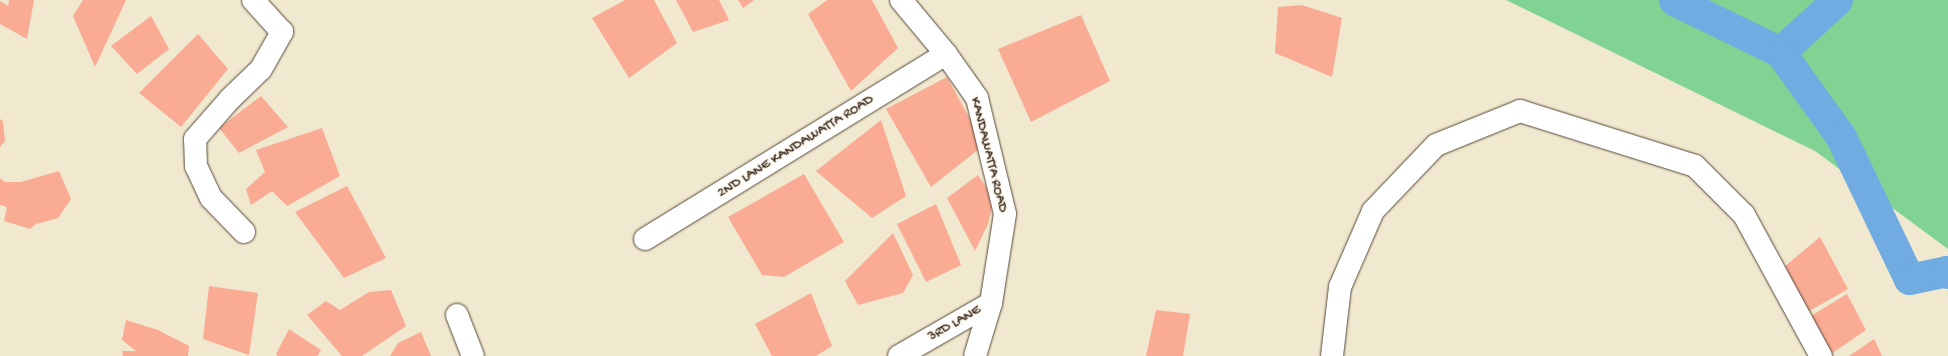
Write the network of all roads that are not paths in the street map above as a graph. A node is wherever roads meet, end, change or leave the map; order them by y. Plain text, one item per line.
1 (253, 0) edge
2 (901, 0) edge
3 (946, 54) junction
4 (244, 232) dead end
5 (645, 239) dead end
6 (991, 303) junction
7 (457, 315) dead end
8 (473, 356) edge
9 (899, 356) edge
10 (975, 356) edge
11 (1332, 356) edge
12 (1821, 356) edge

1 - 4 street
2 - 3 street, KANDAWATTA ROAD
3 - 5 street, 2ND LANE KANDAWATTA ROAD
3 - 6 street, KANDAWATTA ROAD
6 - 9 street, 3RD LANE
6 - 10 street, KANDAWATTA ROAD
7 - 8 street
11 - 12 street

